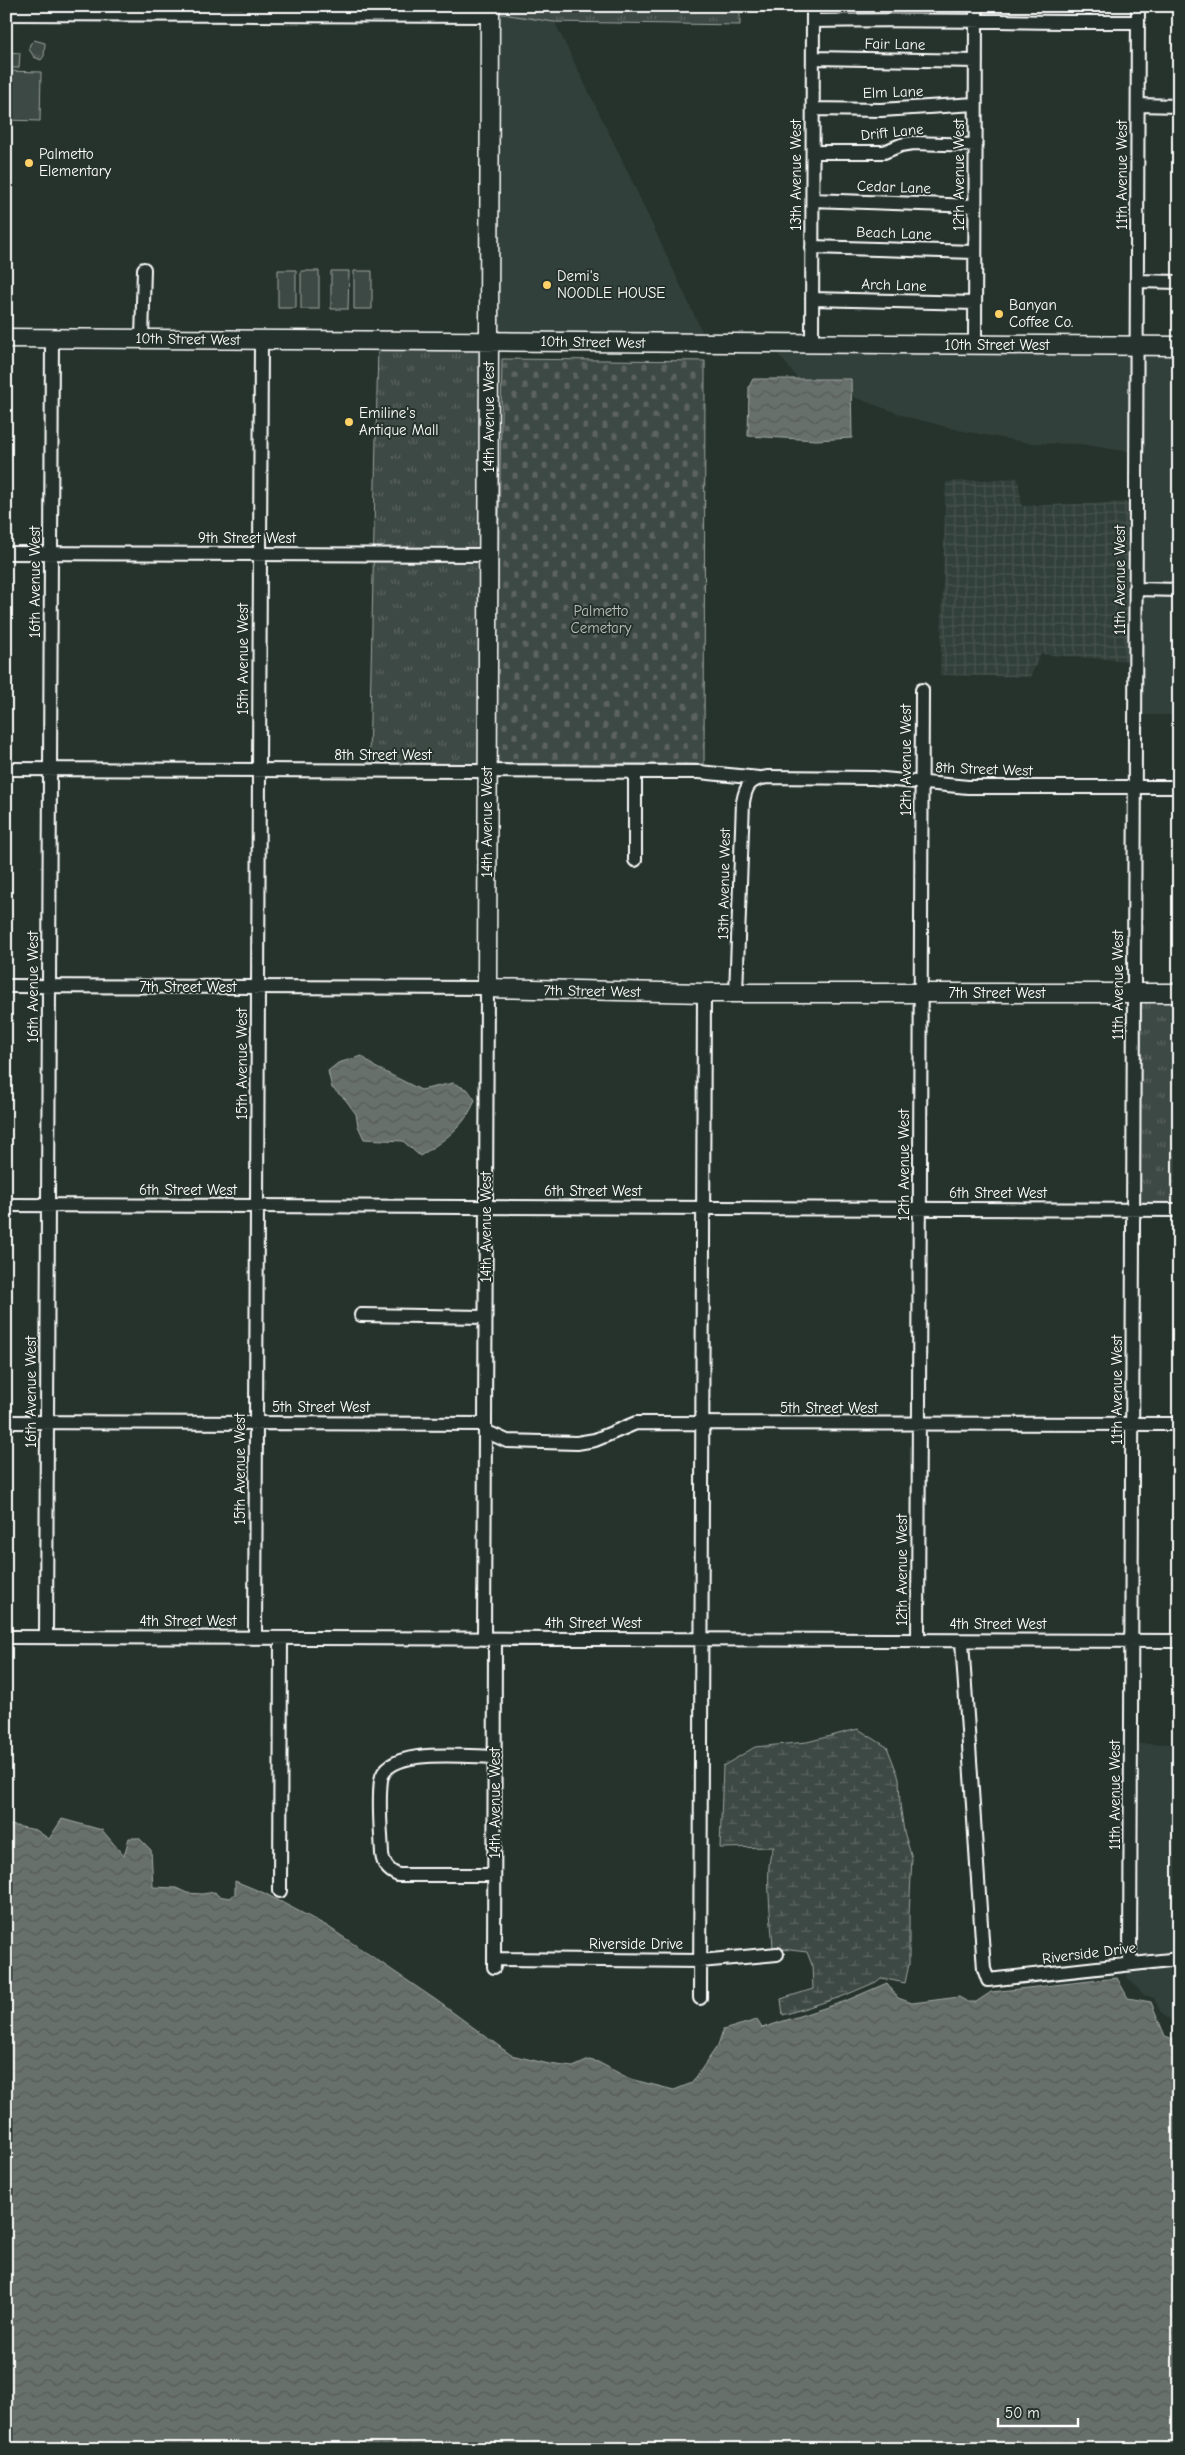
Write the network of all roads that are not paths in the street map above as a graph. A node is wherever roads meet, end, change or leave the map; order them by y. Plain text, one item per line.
1 (813, 6) edge
2 (976, 6) edge
3 (1138, 6) edge
4 (155, 11) edge
5 (329, 11) edge
6 (490, 11) edge
7 (6, 14) edge
8 (813, 20) junction
9 (976, 20) junction
10 (1138, 22) junction
11 (813, 58) junction
12 (976, 62) junction
13 (975, 104) junction
14 (1138, 105) junction
15 (1179, 106) edge
16 (813, 109) junction
17 (975, 145) junction
18 (813, 152) junction
19 (813, 200) junction
20 (974, 206) junction
21 (812, 247) junction
22 (974, 252) junction
23 (144, 269) dead end
24 (1137, 281) junction
25 (1179, 282) edge
26 (812, 299) junction
27 (975, 303) junction
28 (6, 338) edge
29 (52, 338) junction
30 (142, 338) junction
31 (261, 340) junction
32 (489, 341) junction
33 (812, 343) junction
34 (975, 344) junction
35 (1137, 346) junction
36 (1179, 346) edge
37 (6, 554) edge
38 (51, 554) junction
39 (260, 555) junction
40 (488, 556) junction
41 (1136, 589) junction
42 (1179, 590) edge
43 (922, 690) dead end
44 (6, 769) edge
45 (50, 770) junction
46 (259, 770) junction
47 (487, 771) junction
48 (635, 772) junction
49 (757, 779) junction
50 (922, 783) junction
51 (1135, 787) junction
52 (1179, 787) edge
53 (635, 860) dead end
54 (6, 986) edge
55 (49, 986) junction
56 (258, 987) junction
57 (487, 988) junction
58 (704, 993) junction
59 (736, 993) junction
60 (921, 993) junction
61 (1134, 993) junction
62 (1179, 993) edge
63 (6, 1205) edge
64 (48, 1206) junction
65 (257, 1206) junction
66 (486, 1207) junction
67 (703, 1208) junction
68 (920, 1209) junction
69 (1134, 1210) junction
70 (1179, 1210) edge
71 (361, 1315) dead end
72 (486, 1317) junction
73 (6, 1422) edge
74 (47, 1422) junction
75 (256, 1423) junction
76 (702, 1423) junction
77 (919, 1424) junction
78 (1133, 1424) junction
79 (1179, 1424) edge
80 (485, 1428) junction
81 (6, 1637) edge
82 (46, 1637) junction
83 (256, 1638) junction
84 (281, 1638) junction
85 (490, 1639) junction
86 (701, 1640) junction
87 (918, 1640) junction
88 (962, 1641) junction
89 (1132, 1641) junction
90 (1179, 1641) edge
91 (495, 1757) junction
92 (494, 1875) junction
93 (280, 1891) dead end
94 (776, 1954) dead end
95 (1179, 1959) edge
96 (700, 1961) junction
97 (494, 1963) joint
98 (1130, 1964) junction
99 (700, 1998) dead end

1 - 8 street, 13th Avenue West
2 - 9 street, 12th Avenue West
3 - 10 street, 11th Avenue West
4 - 5 street
4 - 7 street
5 - 6 street
6 - 32 street, 14th Avenue West
8 - 9 street
8 - 11 street, 13th Avenue West
9 - 10 street
9 - 12 street, 12th Avenue West
10 - 14 street, 11th Avenue West
11 - 12 street, Fair Lane
11 - 16 street, 13th Avenue West
12 - 13 street, 12th Avenue West
13 - 16 street, Elm Lane
13 - 17 street, 12th Avenue West
14 - 15 street
14 - 24 street, 11th Avenue West
16 - 18 street, 13th Avenue West
17 - 18 street, Drift Lane
17 - 20 street, 12th Avenue West
18 - 19 street, 13th Avenue West
19 - 20 street, Cedar Lane
19 - 21 street, 13th Avenue West
20 - 22 street, 12th Avenue West
21 - 22 street, Beach Lane
21 - 26 street, 13th Avenue West
22 - 27 street, 12th Avenue West
23 - 30 street
24 - 25 street
24 - 35 street, 11th Avenue West
26 - 27 street, Arch Lane
26 - 33 street, 13th Avenue West
27 - 34 street, 12th Avenue West
28 - 29 street, 10th Street West
29 - 30 street, 10th Street West
29 - 38 street, 16th Avenue West
30 - 31 street, 10th Street West
31 - 32 street, 10th Street West
31 - 39 street, 15th Avenue West
32 - 33 street, 10th Street West
32 - 40 street, 14th Avenue West
33 - 34 street, 10th Street West
34 - 35 street, 10th Street West
35 - 36 street, 10th Street West
35 - 41 street, 11th Avenue West
37 - 38 street, 9th Street West
38 - 39 street, 9th Street West
38 - 45 street, 16th Avenue West
39 - 40 street, 9th Street West
39 - 46 street, 15th Avenue West
40 - 47 street, 14th Avenue West
41 - 42 street
41 - 51 street, 11th Avenue West
43 - 50 street, 12th Avenue West
44 - 45 street, 8th Street West
45 - 46 street, 8th Street West
45 - 55 street, 16th Avenue West
46 - 47 street, 8th Street West
46 - 56 street, 15th Avenue West
47 - 48 street, 8th Street West
47 - 57 street, 14th Avenue West
48 - 49 street, 8th Street West
48 - 53 street
49 - 50 street, 8th Street West
49 - 59 street, 13th Avenue West
50 - 51 street, 8th Street West
50 - 60 street, 12th Avenue West
51 - 52 street, 8th Street West
51 - 61 street, 11th Avenue West
54 - 55 street, 7th Street West
55 - 56 street, 7th Street West
55 - 64 street, 16th Avenue West
56 - 57 street, 7th Street West
56 - 65 street, 15th Avenue West
57 - 58 street, 7th Street West
57 - 66 street, 14th Avenue West
58 - 59 street, 7th Street West
58 - 67 street
59 - 60 street, 7th Street West
60 - 61 street, 7th Street West
60 - 68 street, 12th Avenue West
61 - 62 street, 7th Street West
61 - 69 street, 11th Avenue West
63 - 64 street, 6th Street West
64 - 65 street, 6th Street West
64 - 74 street, 16th Avenue West
65 - 66 street, 6th Street West
65 - 75 street, 15th Avenue West
66 - 67 street, 6th Street West
66 - 72 street, 14th Avenue West
67 - 68 street, 6th Street West
67 - 76 street
68 - 69 street, 6th Street West
68 - 77 street, 12th Avenue West
69 - 70 street, 6th Street West
69 - 78 street, 11th Avenue West
71 - 72 street
72 - 80 street, 14th Avenue West
73 - 74 street, 5th Street West
74 - 75 street, 5th Street West
74 - 82 street, 16th Avenue West
75 - 80 street, 5th Street West
75 - 83 street, 15th Avenue West
76 - 77 street, 5th Street West
76 - 80 street, 5th Street West
76 - 86 street
77 - 78 street, 5th Street West
77 - 87 street, 12th Avenue West
78 - 79 street, 5th Street West
78 - 89 street, 11th Avenue West
80 - 85 street, 14th Avenue West
81 - 82 street, 4th Street West
82 - 83 street, 4th Street West
83 - 84 street, 4th Street West
84 - 85 street, 4th Street West
84 - 93 street
85 - 86 street, 4th Street West
85 - 91 street, 14th Avenue West
86 - 87 street, 4th Street West
86 - 96 street
87 - 88 street, 4th Street West
88 - 89 street, 4th Street West
88 - 98 street, Riverside Drive
89 - 90 street, 4th Street West
89 - 98 street, 11th Avenue West
91 - 92 street, 14th Avenue West
91 - 92 street
92 - 97 street, 14th Avenue West
94 - 96 street, Riverside Drive
95 - 98 street, Riverside Drive
96 - 97 street, Riverside Drive
96 - 99 street

